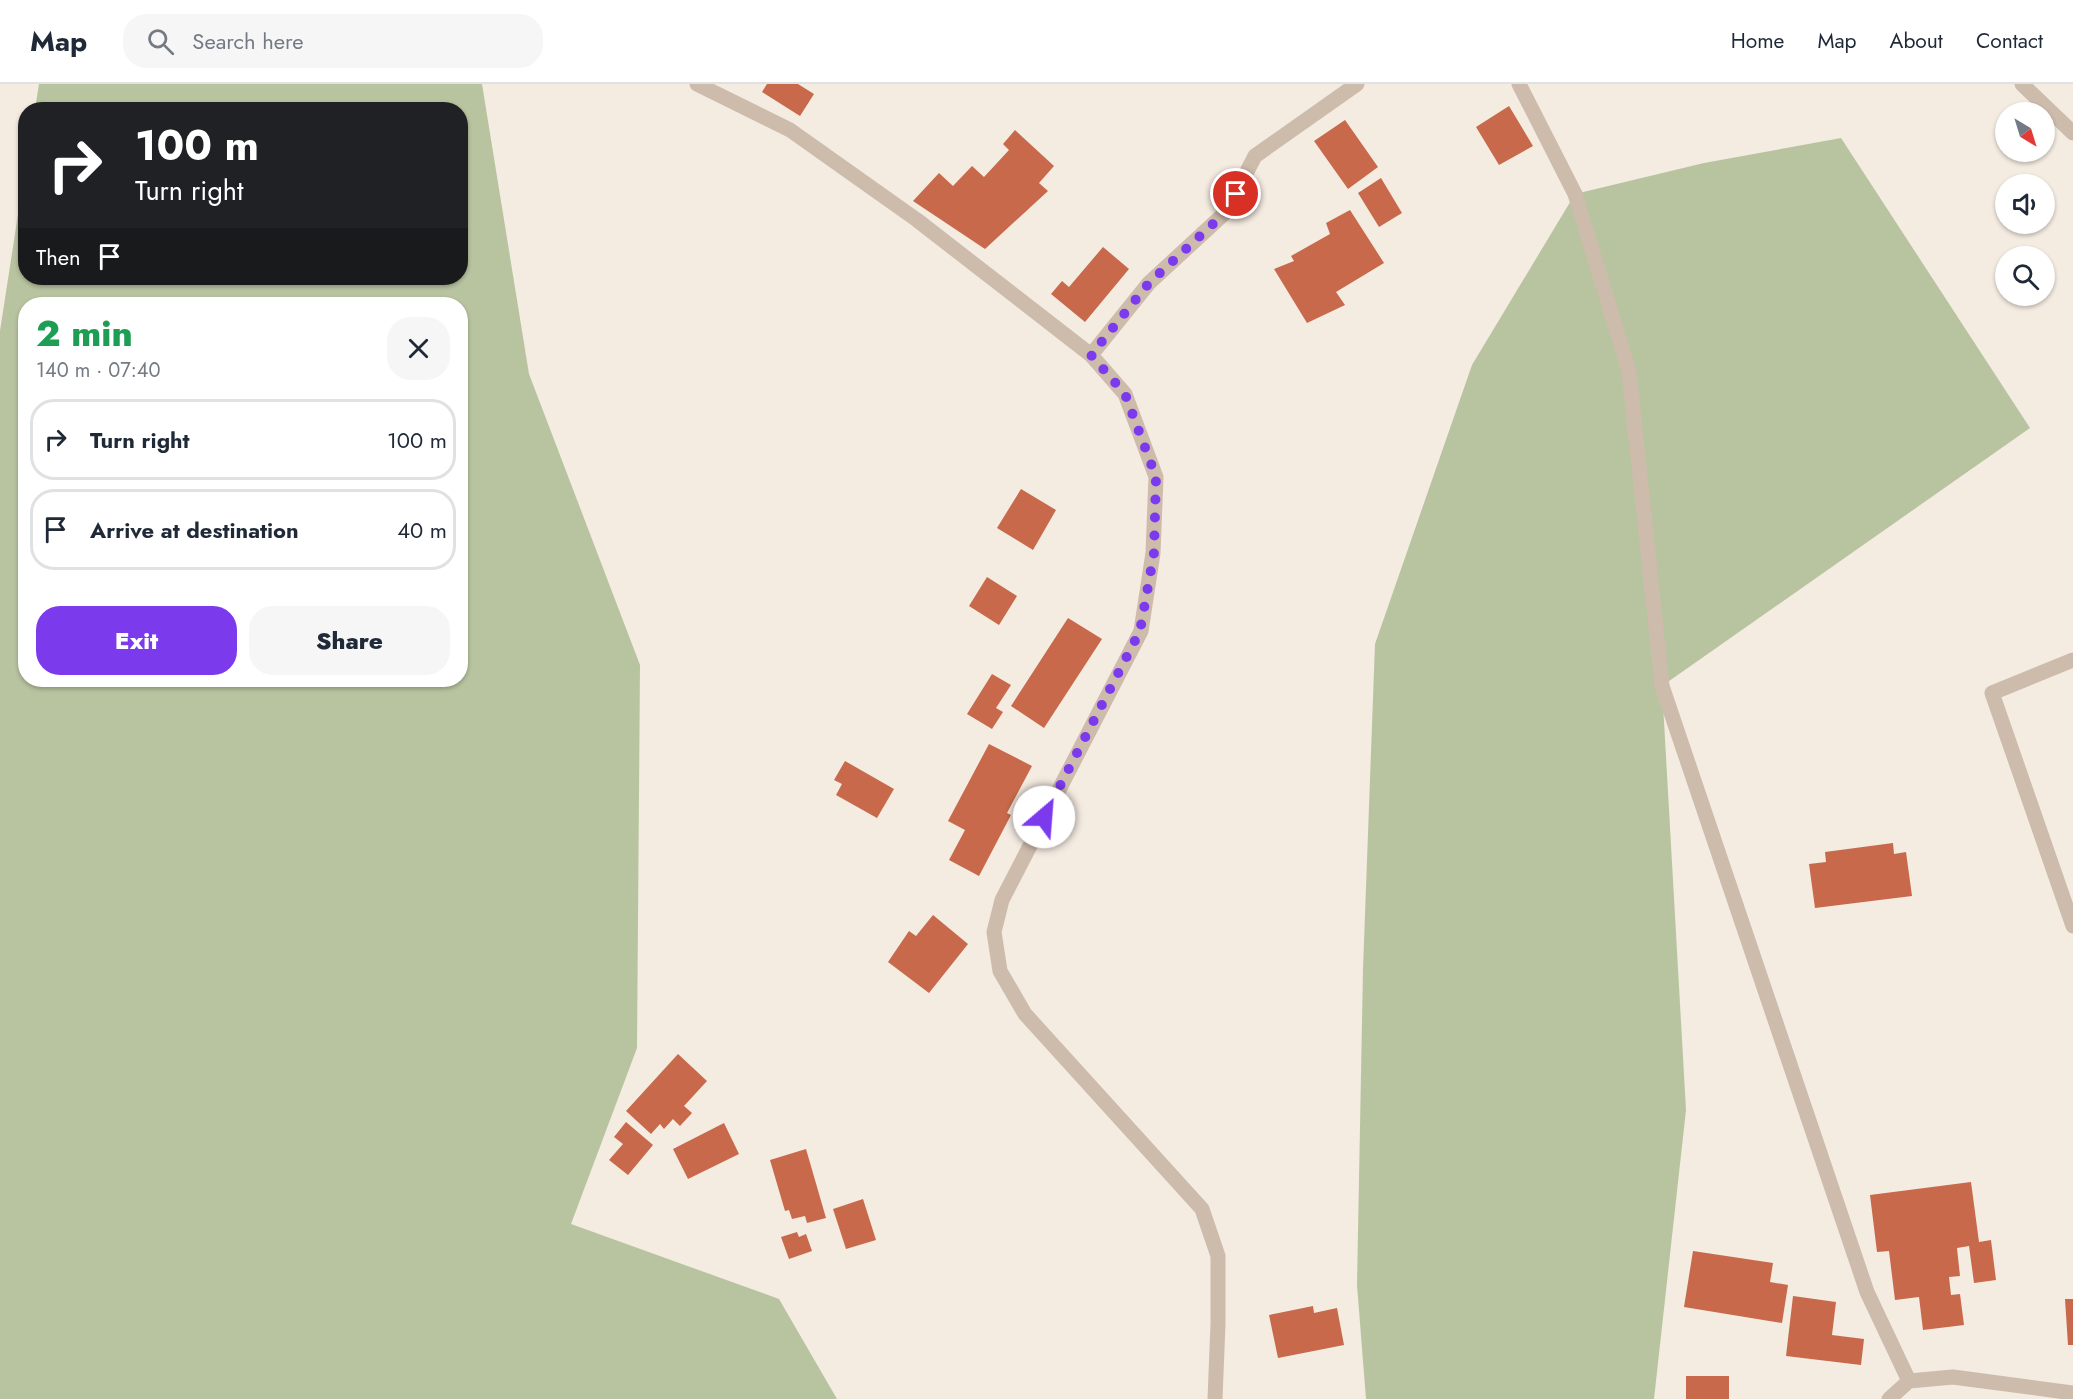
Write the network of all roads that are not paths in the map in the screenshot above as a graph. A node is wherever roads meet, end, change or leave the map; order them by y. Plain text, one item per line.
1 (697, 84) edge
2 (1357, 84) edge
3 (1519, 84) edge
4 (2022, 84) edge
5 (2073, 133) edge
6 (1091, 355) junction
7 (2073, 660) edge
8 (2073, 926) edge
9 (1910, 1381) junction
10 (2073, 1393) edge
11 (1215, 1399) edge
12 (1889, 1399) edge

1 - 6 street
2 - 6 street
3 - 9 street
4 - 5 street
6 - 11 street
7 - 8 street
9 - 10 street
9 - 12 street

